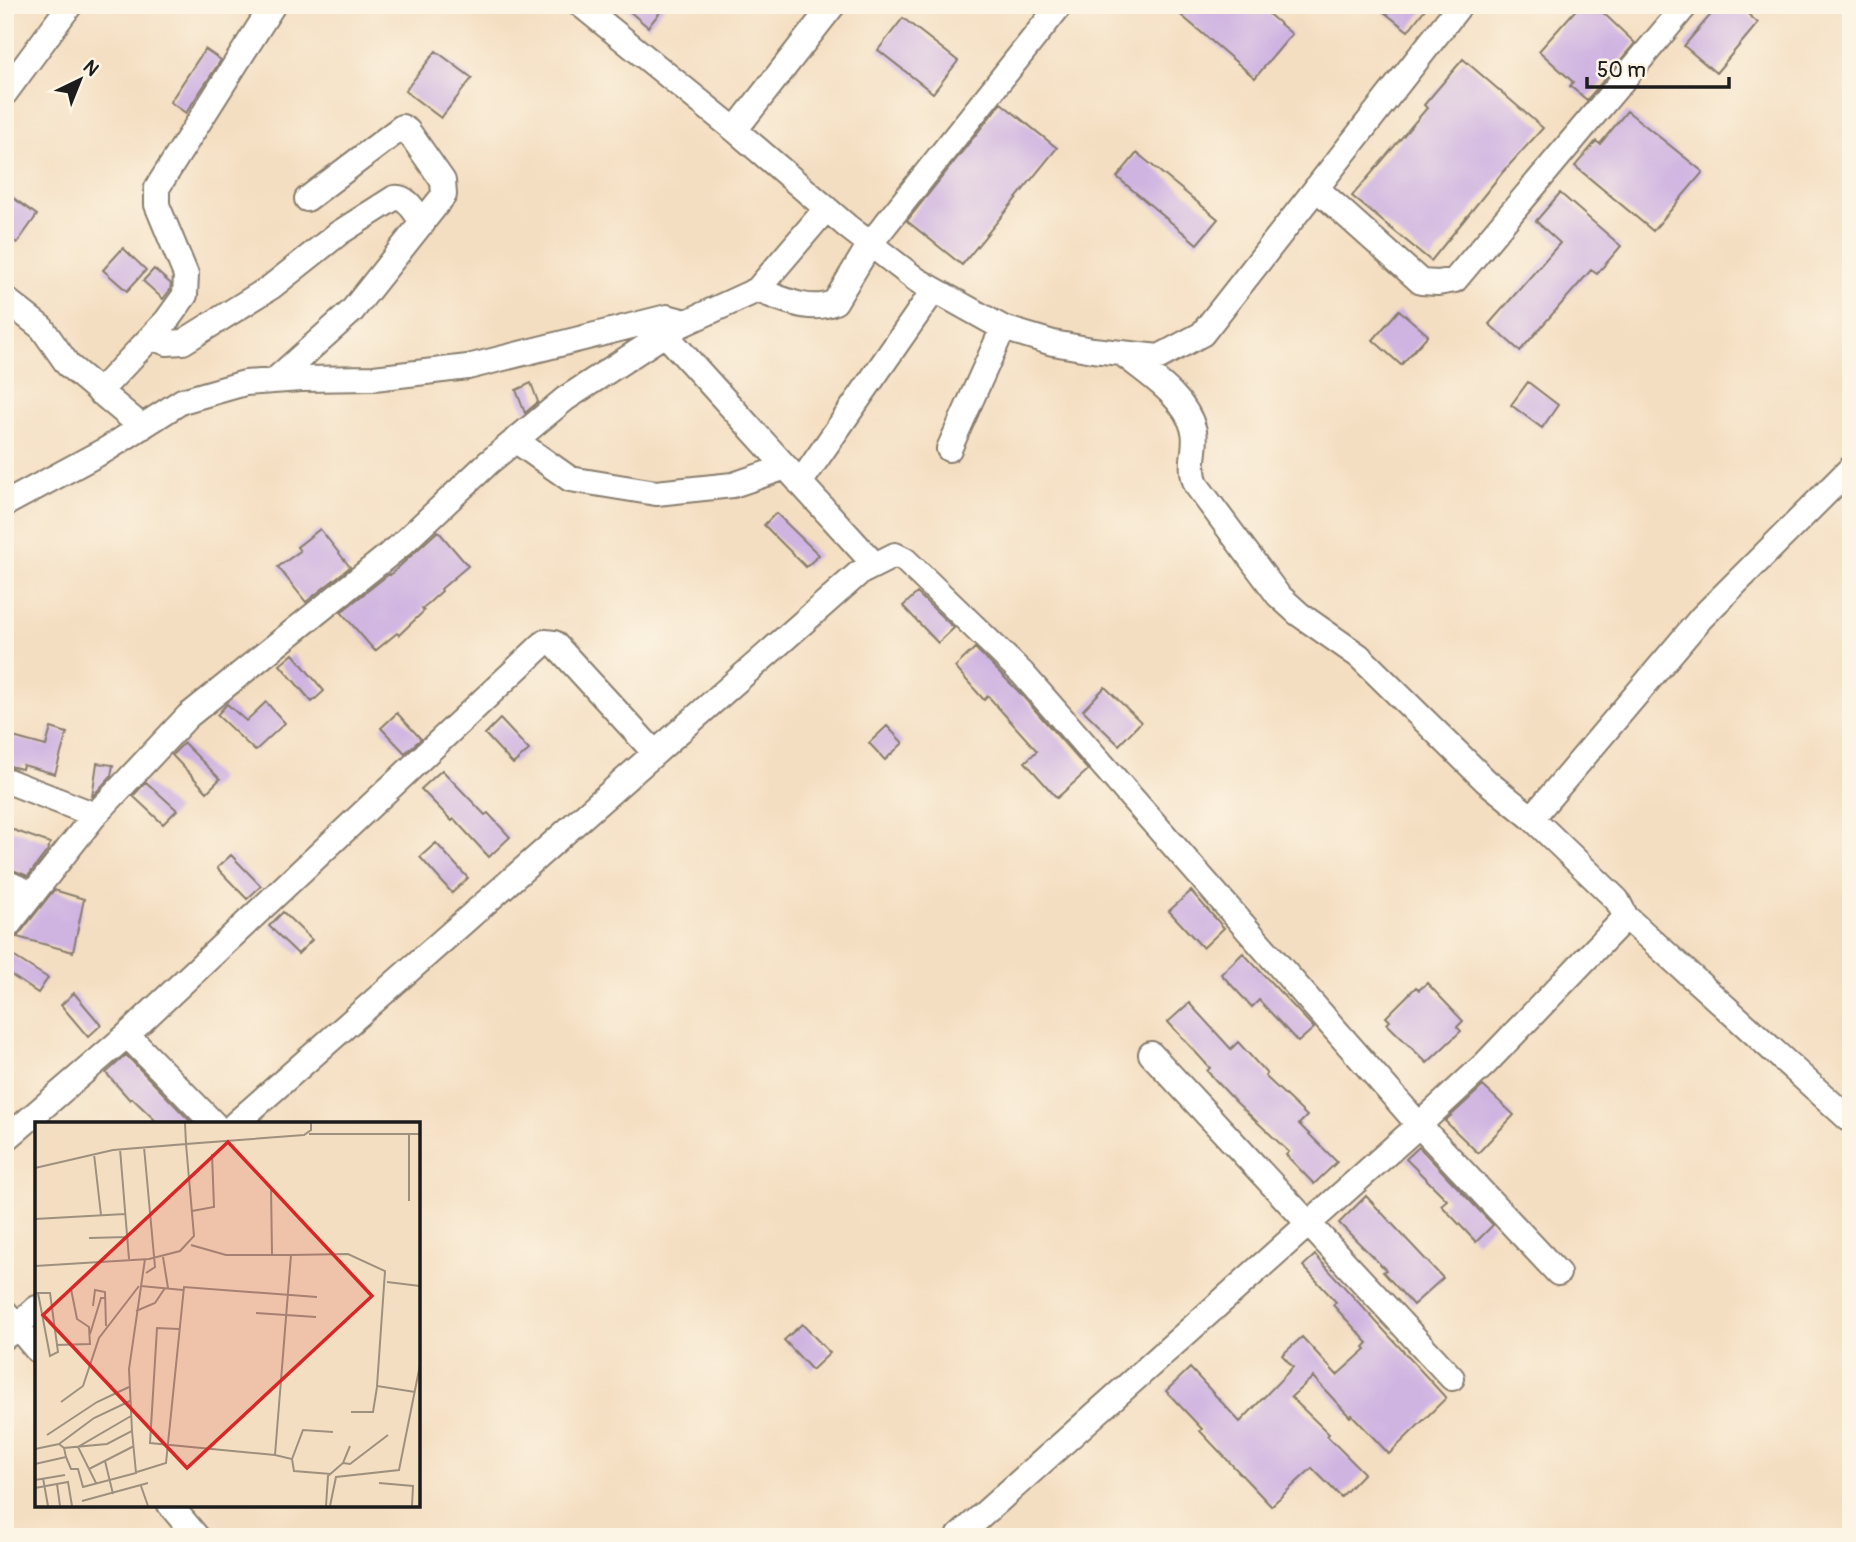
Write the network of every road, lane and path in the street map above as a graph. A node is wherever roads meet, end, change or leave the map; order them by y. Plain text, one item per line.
1 (70, 5) edge
2 (273, 5) edge
3 (581, 5) edge
4 (833, 5) edge
5 (1060, 5) edge
6 (1460, 5) edge
7 (1686, 5) edge
8 (5, 93) edge
9 (735, 130) junction
10 (1316, 188) junction
11 (307, 199) dead end
12 (826, 209) junction
13 (423, 223) junction
14 (870, 244) junction
15 (757, 290) junction
16 (934, 290) junction
17 (5, 299) edge
18 (676, 328) junction
19 (1003, 328) junction
20 (151, 337) junction
21 (1124, 354) junction
22 (274, 381) junction
23 (100, 391) junction
24 (142, 427) junction
25 (515, 440) junction
26 (949, 449) dead end
27 (1851, 468) edge
28 (793, 475) junction
29 (5, 504) edge
30 (874, 564) junction
31 (655, 753) junction
32 (5, 780) edge
33 (95, 815) junction
34 (1532, 818) junction
35 (5, 882) edge
36 (33, 894) junction
37 (1626, 917) junction
38 (5, 929) edge
39 (127, 1035) junction
40 (1151, 1054) dead end
41 (1851, 1121) edge
42 (33, 1122) edge
43 (212, 1122) edge
44 (237, 1122) edge
45 (1419, 1125) junction
46 (5, 1140) edge
47 (1309, 1222) junction
48 (1558, 1273) dead end
49 (35, 1309) edge
50 (9, 1325) edge
51 (35, 1348) edge
52 (1452, 1378) dead end
53 (172, 1507) edge
54 (197, 1537) edge
55 (958, 1537) edge

1 - 8 street
2 - 20 street
3 - 9 street
4 - 9 street
5 - 14 street
6 - 10 street
7 - 10 street
9 - 12 street
10 - 21 street
11 - 13 street
12 - 14 street
12 - 15 street
13 - 20 street
13 - 22 street
14 - 15 street
14 - 16 street
15 - 18 street
16 - 19 street
16 - 28 street
17 - 23 street
18 - 22 street
18 - 25 street
18 - 28 street
19 - 21 street
19 - 26 street
20 - 23 street
21 - 34 street
22 - 24 street
23 - 24 street
24 - 29 street
25 - 28 street
25 - 33 street
27 - 34 street
28 - 30 street
30 - 31 street
30 - 45 street
31 - 39 street
31 - 44 street
32 - 33 street
33 - 36 street
34 - 37 street
35 - 36 street
36 - 38 street
37 - 41 street
37 - 45 street
39 - 42 street
39 - 43 street
40 - 47 street
42 - 46 street
45 - 47 street
45 - 48 street
47 - 52 street
47 - 55 street
49 - 50 street
50 - 51 street
53 - 54 street

